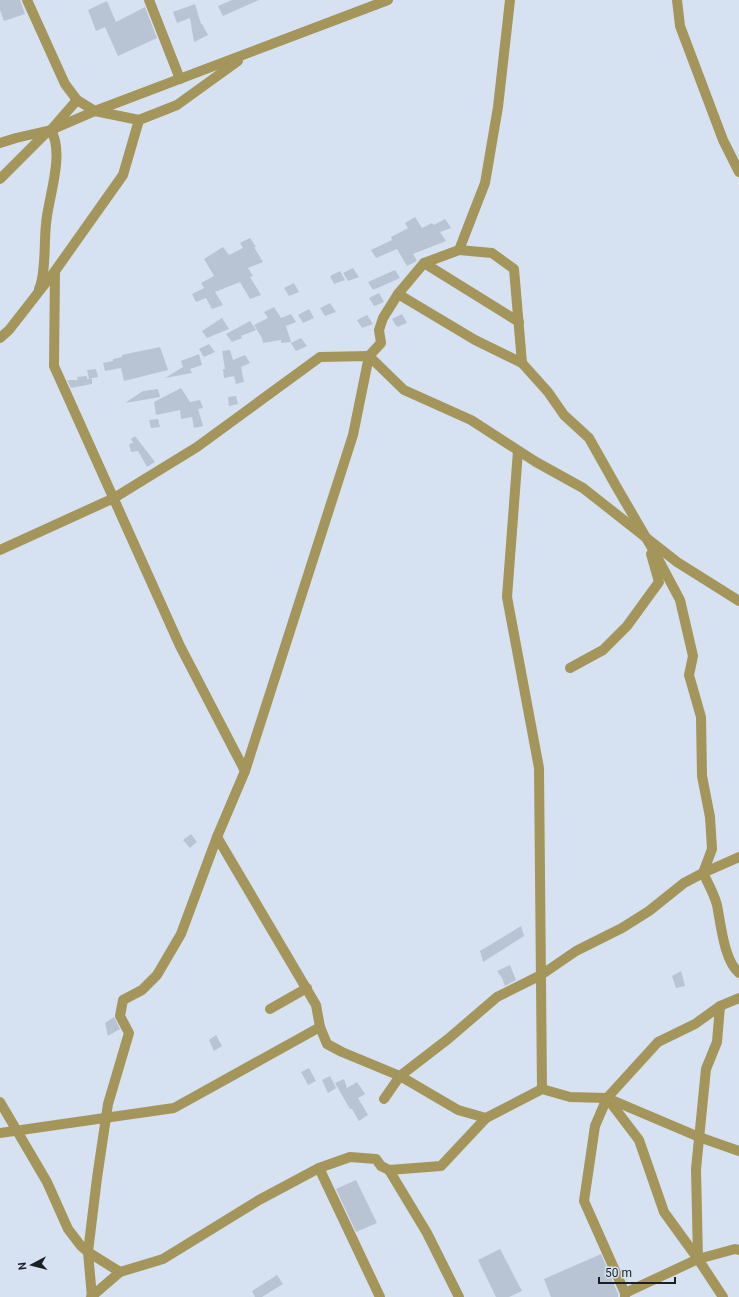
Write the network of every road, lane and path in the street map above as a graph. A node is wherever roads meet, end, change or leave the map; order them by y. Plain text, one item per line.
1 (27, 0) edge
2 (149, 0) edge
3 (388, 0) edge
4 (510, 0) edge
5 (677, 0) edge
6 (249, 53) junction
7 (180, 79) junction
8 (77, 100) junction
9 (95, 111) junction
10 (139, 120) junction
11 (51, 130) junction
12 (0, 143) edge
13 (739, 172) edge
14 (0, 179) edge
15 (459, 250) junction
16 (424, 263) junction
17 (55, 270) junction
18 (398, 294) junction
19 (34, 297) junction
20 (518, 322) junction
21 (0, 338) edge
22 (369, 356) junction
23 (522, 362) junction
24 (518, 451) junction
25 (114, 498) junction
26 (647, 538) junction
27 (0, 550) edge
28 (739, 601) edge
29 (570, 668) dead end
30 (245, 771) junction
31 (217, 837) junction
32 (739, 857) edge
33 (704, 873) junction
34 (739, 973) edge
35 (541, 975) junction
36 (307, 988) junction
37 (739, 998) edge
38 (720, 1006) junction
39 (270, 1009) dead end
40 (320, 1027) junction
41 (400, 1076) junction
42 (542, 1088) junction
43 (607, 1098) junction
44 (384, 1099) dead end
45 (0, 1102) edge
46 (106, 1118) junction
47 (486, 1118) junction
48 (17, 1130) junction
49 (0, 1133) edge
50 (699, 1137) junction
51 (739, 1151) edge
52 (319, 1168) junction
53 (389, 1170) junction
54 (739, 1250) edge
55 (88, 1252) junction
56 (698, 1259) junction
57 (120, 1272) junction
58 (625, 1295) edge
59 (91, 1297) edge
60 (380, 1297) edge
61 (459, 1297) edge
62 (723, 1297) edge

1 - 8 street
2 - 7 street
3 - 6 street
4 - 15 street
5 - 13 street
6 - 7 street
6 - 10 street
7 - 9 street
8 - 9 street
8 - 11 street
9 - 10 street
9 - 11 street
10 - 17 street
11 - 12 street
11 - 14 street
11 - 19 street
15 - 16 street
15 - 20 street
16 - 18 street
16 - 20 street
17 - 19 street
17 - 25 street
18 - 22 street
18 - 23 street
19 - 21 street
20 - 23 street
22 - 24 street
22 - 25 street
22 - 30 street
23 - 26 street
24 - 26 street
24 - 35 street
25 - 27 street
25 - 30 street
26 - 28 street
26 - 29 street
26 - 33 street
30 - 31 street
31 - 36 street
31 - 46 street
32 - 33 street
33 - 34 street
33 - 35 street
35 - 41 street
35 - 42 street
36 - 39 street
36 - 40 street
37 - 38 street
38 - 43 street
38 - 50 street
40 - 41 street
40 - 46 street
41 - 44 street
41 - 47 street
42 - 43 street
42 - 47 street
43 - 50 street
43 - 56 street
43 - 58 street
45 - 48 street
46 - 48 street
46 - 55 street
47 - 53 street
48 - 49 street
48 - 55 street
50 - 51 street
50 - 56 street
52 - 53 street
52 - 57 street
52 - 60 street
53 - 61 street
54 - 56 street
55 - 57 street
55 - 59 street
56 - 58 street
56 - 62 street
57 - 59 street

